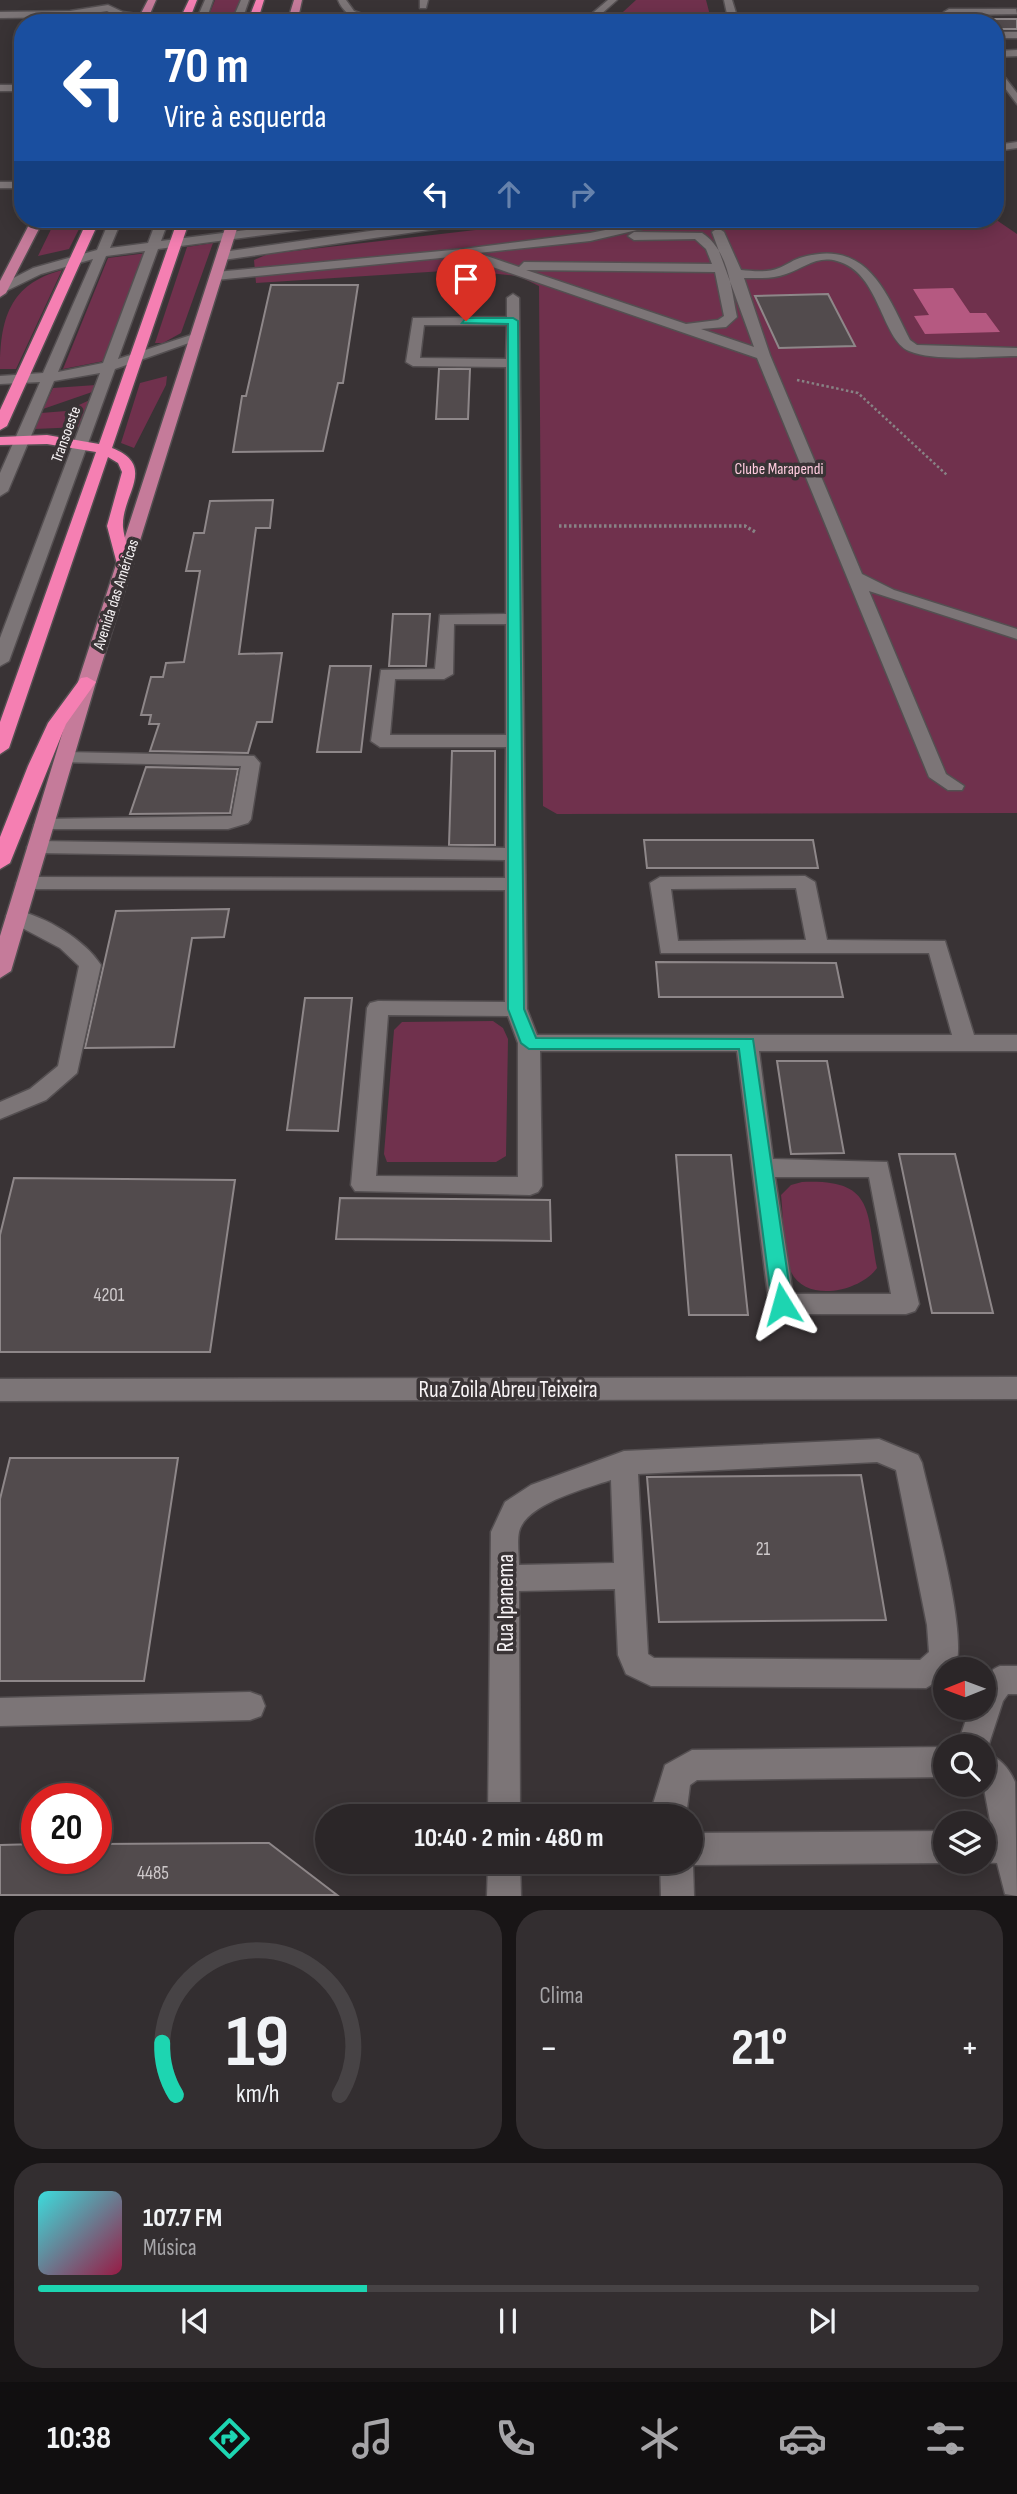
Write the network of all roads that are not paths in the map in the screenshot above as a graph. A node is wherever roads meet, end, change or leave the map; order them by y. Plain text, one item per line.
1 (342, 0) edge
2 (613, 0) edge
3 (111, 4) edge
4 (1017, 12) edge
5 (70, 14) edge
6 (353, 14) edge
7 (596, 14) edge
8 (950, 14) edge
9 (1004, 85) edge
10 (1013, 104) edge
11 (33, 228) edge
12 (90, 228) edge
13 (112, 228) edge
14 (160, 228) edge
15 (181, 228) edge
16 (232, 228) edge
17 (274, 228) edge
18 (415, 228) edge
19 (629, 228) edge
20 (652, 228) edge
21 (669, 228) edge
22 (708, 228) edge
23 (717, 228) edge
24 (230, 236) junction
25 (590, 236) junction
26 (649, 236) junction
27 (696, 236) junction
28 (175, 243) junction
29 (153, 246) junction
30 (462, 252) junction
31 (102, 253) junction
32 (223, 256) junction
33 (75, 259) junction
34 (505, 266) junction
35 (719, 268) junction
36 (736, 274) junction
37 (216, 276) junction
38 (1, 291) edge
39 (513, 298) dead end
40 (513, 321) junction
41 (682, 327) junction
42 (196, 338) junction
43 (1017, 352) edge
44 (763, 355) junction
45 (134, 360) junction
46 (513, 363) junction
47 (108, 368) junction
48 (21, 379) junction
49 (47, 379) junction
50 (0, 380) edge
51 (0, 426) edge
52 (22, 440) junction
53 (0, 442) edge
54 (80, 445) junction
55 (101, 451) junction
56 (0, 491) edge
57 (125, 564) junction
58 (857, 578) junction
59 (516, 619) junction
60 (1017, 634) edge
61 (0, 661) edge
62 (87, 682) junction
63 (514, 741) junction
64 (0, 748) edge
65 (64, 758) junction
66 (955, 786) dead end
67 (44, 825) junction
68 (37, 847) junction
69 (515, 854) junction
70 (0, 863) edge
71 (26, 883) junction
72 (515, 884) junction
73 (16, 916) junction
74 (818, 947) junction
75 (0, 971) edge
76 (516, 1009) junction
77 (965, 1042) junction
78 (529, 1043) junction
79 (747, 1043) junction
80 (1017, 1043) edge
81 (0, 1111) edge
82 (762, 1168) junction
83 (1017, 1388) edge
84 (0, 1390) edge
85 (624, 1463) junction
86 (630, 1576) junction
87 (505, 1578) junction
88 (1017, 1681) edge
89 (250, 1706) dead end
90 (0, 1712) edge
91 (977, 1734) edge
92 (933, 1762) edge
93 (996, 1779) edge
94 (504, 1804) edge
95 (668, 1804) edge
96 (933, 1847) edge
97 (997, 1847) edge
98 (703, 1849) edge
99 (504, 1874) edge
100 (677, 1874) edge
101 (1017, 1882) edge
102 (504, 1895) edge
103 (678, 1895) edge

1 - 6 street
2 - 7 street
3 - 5 street
4 - 8 street
9 - 10 street
11 - 38 main road
12 - 33 highway
13 - 31 street, Transoeste
14 - 29 street, Transoeste
15 - 28 highway
16 - 24 main road, Avenida das Américas
17 - 24 street
18 - 32 street
19 - 25 street
20 - 26 street
21 - 27 street
22 - 27 street
23 - 36 street
24 - 28 street
24 - 32 main road, Avenida das Américas
25 - 26 street
25 - 30 street
26 - 27 street
27 - 35 street
28 - 29 street
28 - 45 highway
29 - 31 street
29 - 47 street, Transoeste
30 - 34 street
30 - 37 street
31 - 33 street
31 - 49 street, Transoeste
32 - 37 main road, Avenida das Américas
33 - 38 street
33 - 48 highway
34 - 35 street
34 - 41 street
35 - 41 street
36 - 43 street
36 - 44 street
37 - 42 main road, Avenida das Américas
39 - 40 street
40 - 46 street
40 - 46 street
41 - 44 street
42 - 45 street
42 - 57 main road, Avenida das Américas
44 - 58 street
45 - 47 street
45 - 55 highway
46 - 59 street
47 - 49 street
47 - 54 street, Transoeste
48 - 49 street
48 - 50 street
48 - 51 highway
49 - 52 street, Transoeste
52 - 53 highway
52 - 54 highway
52 - 56 street, Transoeste
54 - 55 highway
54 - 61 street, Transoeste
55 - 57 highway
55 - 64 highway
57 - 62 main road, Avenida das Américas
58 - 60 street
58 - 66 street
59 - 63 street
59 - 63 street
62 - 65 main road, Avenida das Américas
62 - 70 highway
63 - 69 street
65 - 67 main road, Avenida das Américas
65 - 67 street
67 - 68 main road, Avenida das Américas
68 - 69 street
68 - 71 main road, Avenida das Américas
69 - 72 street
71 - 72 street
71 - 73 main road, Avenida das Américas
72 - 76 street
73 - 75 main road, Avenida das Américas
73 - 81 street
74 - 74 street
74 - 77 street
76 - 78 street
76 - 78 street
77 - 79 street
77 - 80 street
78 - 79 street
79 - 82 street
82 - 82 street
83 - 84 street, Rua Zoila Abreu Teixeira
85 - 86 street
85 - 86 street, Rua Ipanema
85 - 87 street, Rua Ipanema
86 - 87 street
87 - 94 street, Rua Ipanema
88 - 91 street
89 - 90 street
92 - 95 street
93 - 97 street
96 - 98 street
97 - 101 street
99 - 102 street
100 - 103 street

